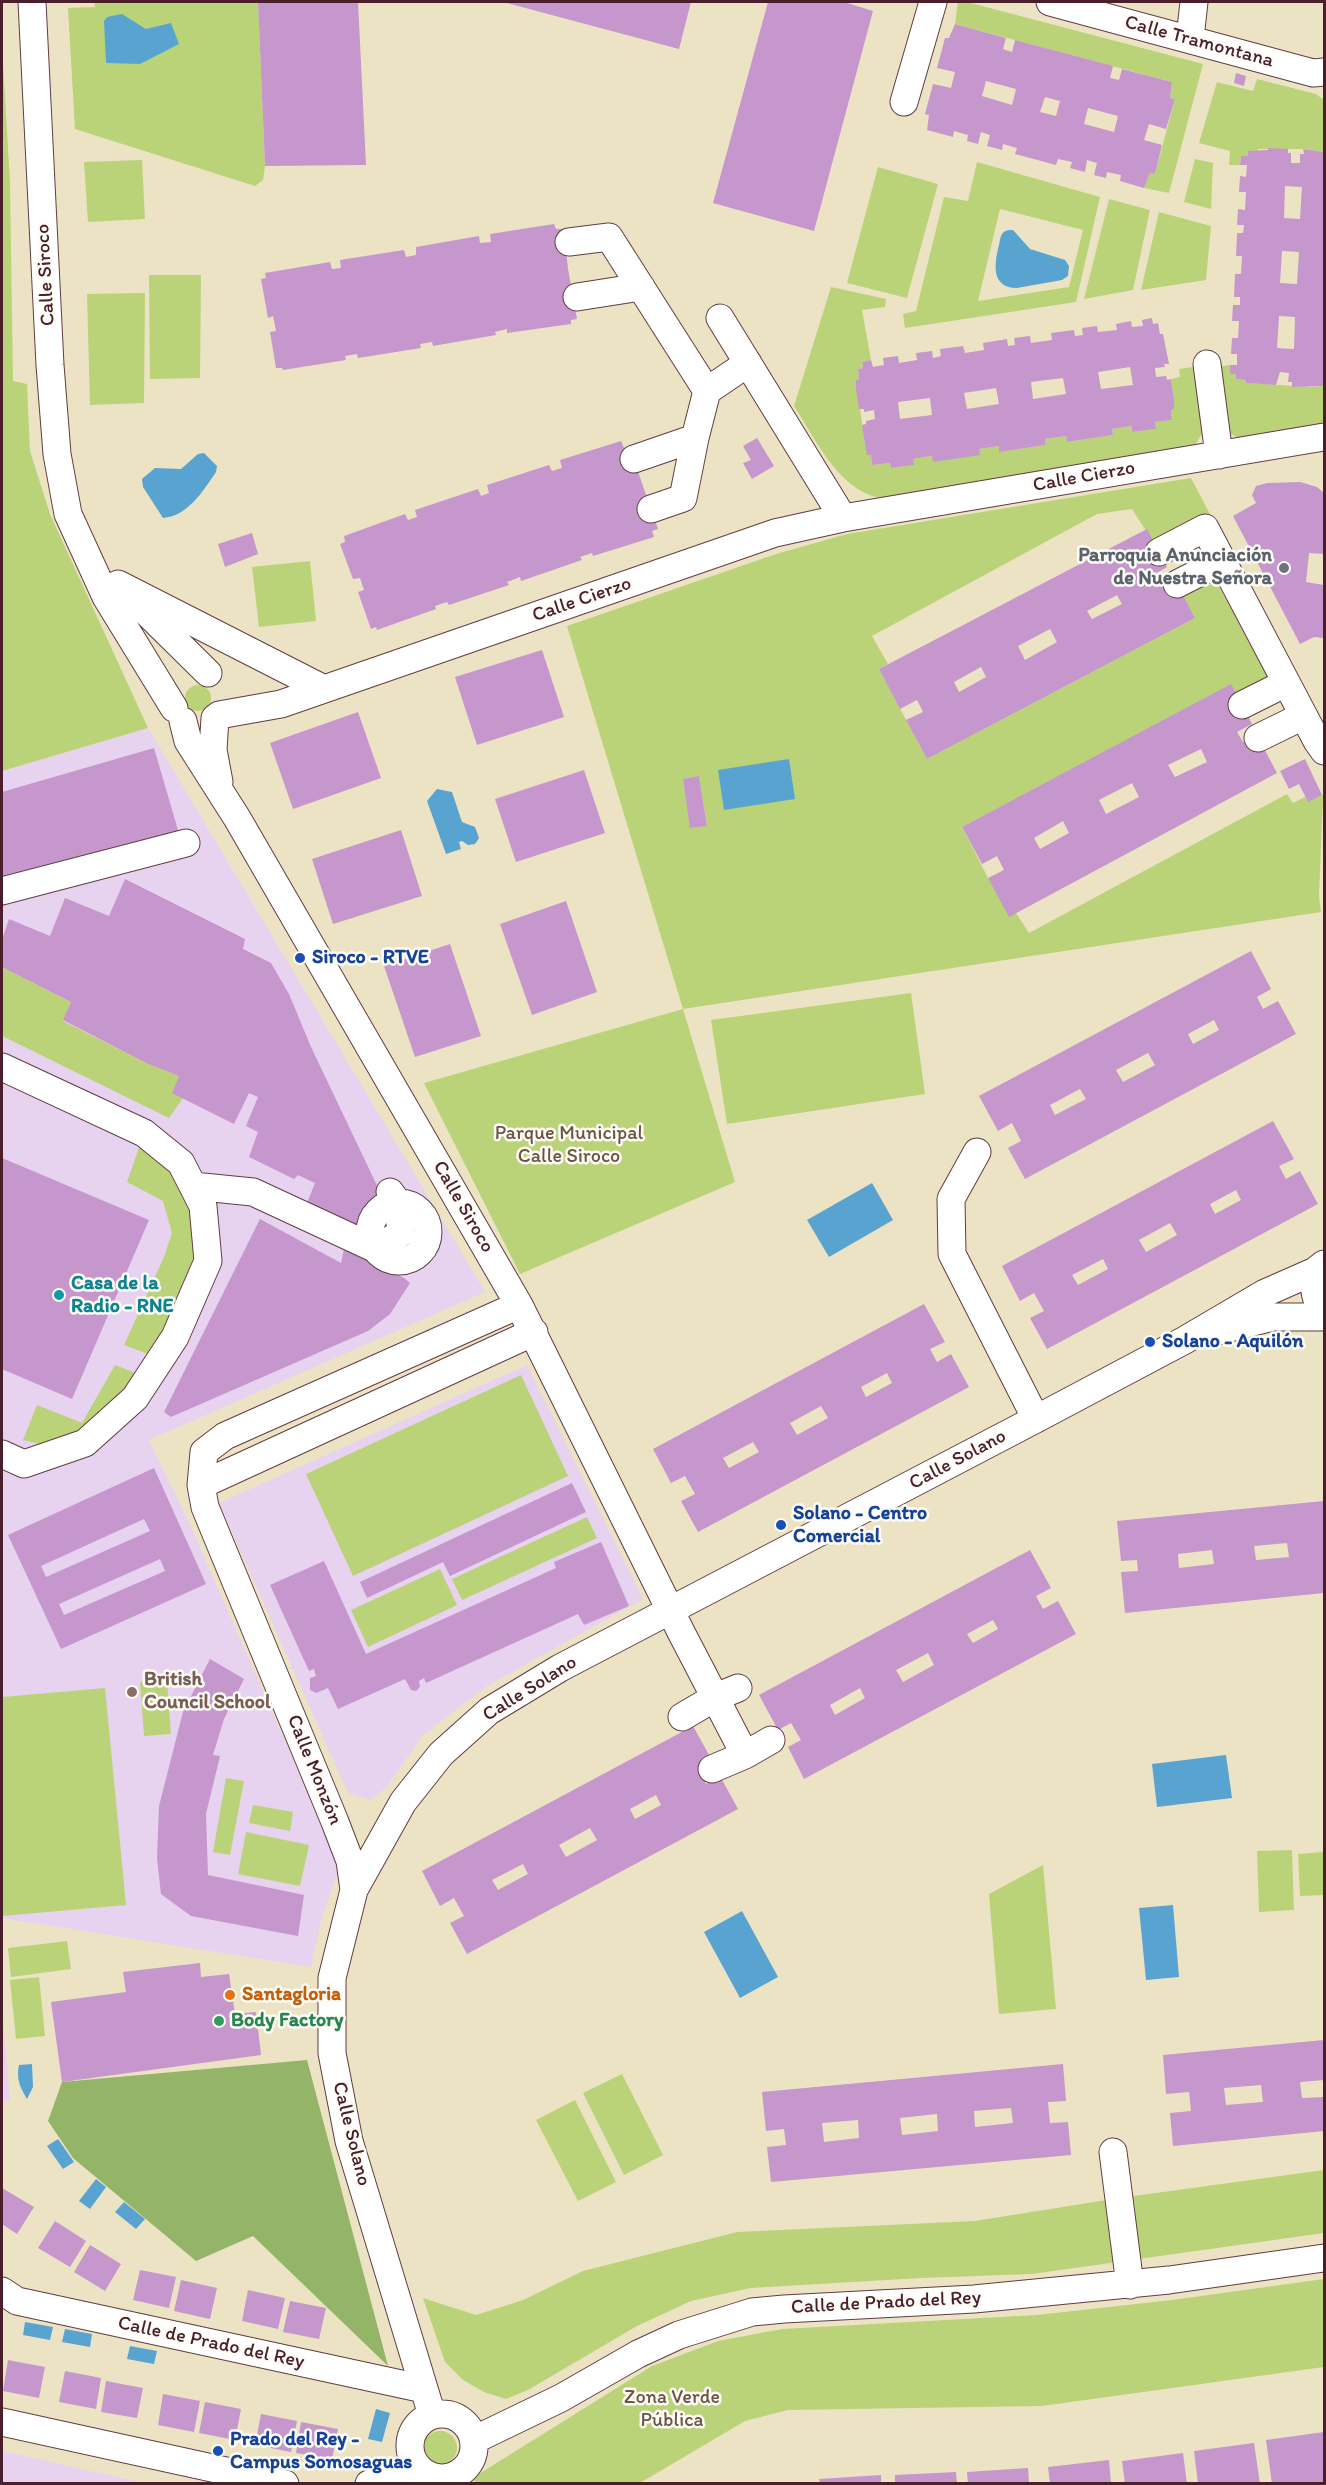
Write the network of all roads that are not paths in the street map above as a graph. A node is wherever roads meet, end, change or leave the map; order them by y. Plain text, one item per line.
1 (32, 2) edge
2 (933, 2) edge
3 (1050, 2) edge
4 (1194, 2) edge
5 (1191, 38) junction
6 (1321, 76) edge
7 (904, 102) dead end
8 (569, 242) dead end
9 (641, 287) junction
10 (578, 297) dead end
11 (720, 318) dead end
12 (748, 363) junction
13 (1207, 364) dead end
14 (707, 391) junction
15 (1324, 437) edge
16 (694, 438) junction
17 (1218, 455) junction
18 (634, 459) dead end
19 (651, 509) dead end
20 (843, 518) junction
21 (81, 546) junction
22 (1159, 552) dead end
23 (1222, 561) junction
24 (117, 584) junction
25 (1177, 584) dead end
26 (208, 673) junction
27 (1286, 683) junction
28 (324, 689) junction
29 (1242, 705) dead end
30 (178, 714) junction
31 (1303, 716) junction
32 (217, 717) junction
33 (1258, 738) dead end
34 (1324, 752) edge
35 (222, 794) junction
36 (186, 843) dead end
37 (2, 891) edge
38 (2, 1067) edge
39 (977, 1152) dead end
40 (193, 1186) junction
41 (394, 1198) dead end
42 (1320, 1267) edge
43 (519, 1305) junction
44 (1324, 1315) edge
45 (534, 1332) junction
46 (1185, 1340) junction
47 (1036, 1419) junction
48 (9, 1463) edge
49 (201, 1485) junction
50 (676, 1621) junction
51 (727, 1693) junction
52 (682, 1716) dead end
53 (771, 1740) dead end
54 (745, 1755) junction
55 (712, 1769) dead end
56 (354, 1890) junction
57 (1113, 2152) dead end
58 (1324, 2258) edge
59 (1130, 2284) junction
60 (2, 2291) edge
61 (424, 2389) junction
62 (432, 2415) junction
63 (2, 2422) edge
64 (474, 2440) junction
65 (417, 2467) junction
66 (461, 2478) edge
67 (282, 2483) edge
68 (369, 2484) edge

1 - 21 street, Calle Siroco
2 - 7 street
3 - 5 street, Calle Tramontana
4 - 5 street
5 - 6 street, Calle Tramontana
8 - 9 street
9 - 10 street
9 - 14 street
11 - 12 street
12 - 14 street
12 - 20 street
13 - 17 street
14 - 16 street
15 - 17 street, Calle Cierzo
16 - 18 street
16 - 19 street
17 - 20 street, Calle Cierzo
20 - 28 street, Calle Cierzo
21 - 24 street, Calle Siroco
21 - 30 street, Calle Siroco
22 - 23 street
23 - 25 street
23 - 27 street
24 - 26 street, Calle Siroco
24 - 28 street
26 - 30 street
26 - 32 street
27 - 29 street
27 - 31 street
28 - 32 street, Calle Cierzo
30 - 32 street
30 - 35 street, Calle Siroco
31 - 33 street
31 - 34 street
32 - 35 street, Calle Siroco
35 - 43 street, Calle Siroco
36 - 37 street
38 - 40 street
39 - 47 street
40 - 41 street
40 - 48 street
42 - 44 street, Calle Solano
42 - 46 street, Calle Solano
43 - 45 street, Calle Siroco
43 - 49 street, Calle Monzón
44 - 46 street, Calle Solano
45 - 49 street
45 - 50 street, Calle Siroco
46 - 47 street, Calle Solano
47 - 50 street, Calle Solano
49 - 56 street, Calle Monzón
50 - 51 street, Calle Siroco
50 - 56 street, Calle Solano
51 - 52 street
51 - 54 street, Calle Siroco
53 - 54 street
54 - 55 street
56 - 61 street, Calle Solano
57 - 59 street
58 - 59 street, Calle de Prado del Rey
59 - 64 street, Calle de Prado del Rey
60 - 61 street, Calle de Prado del Rey
61 - 62 street, Calle Solano
62 - 64 street
62 - 65 street
63 - 67 street
64 - 66 street
65 - 66 street
65 - 68 street

